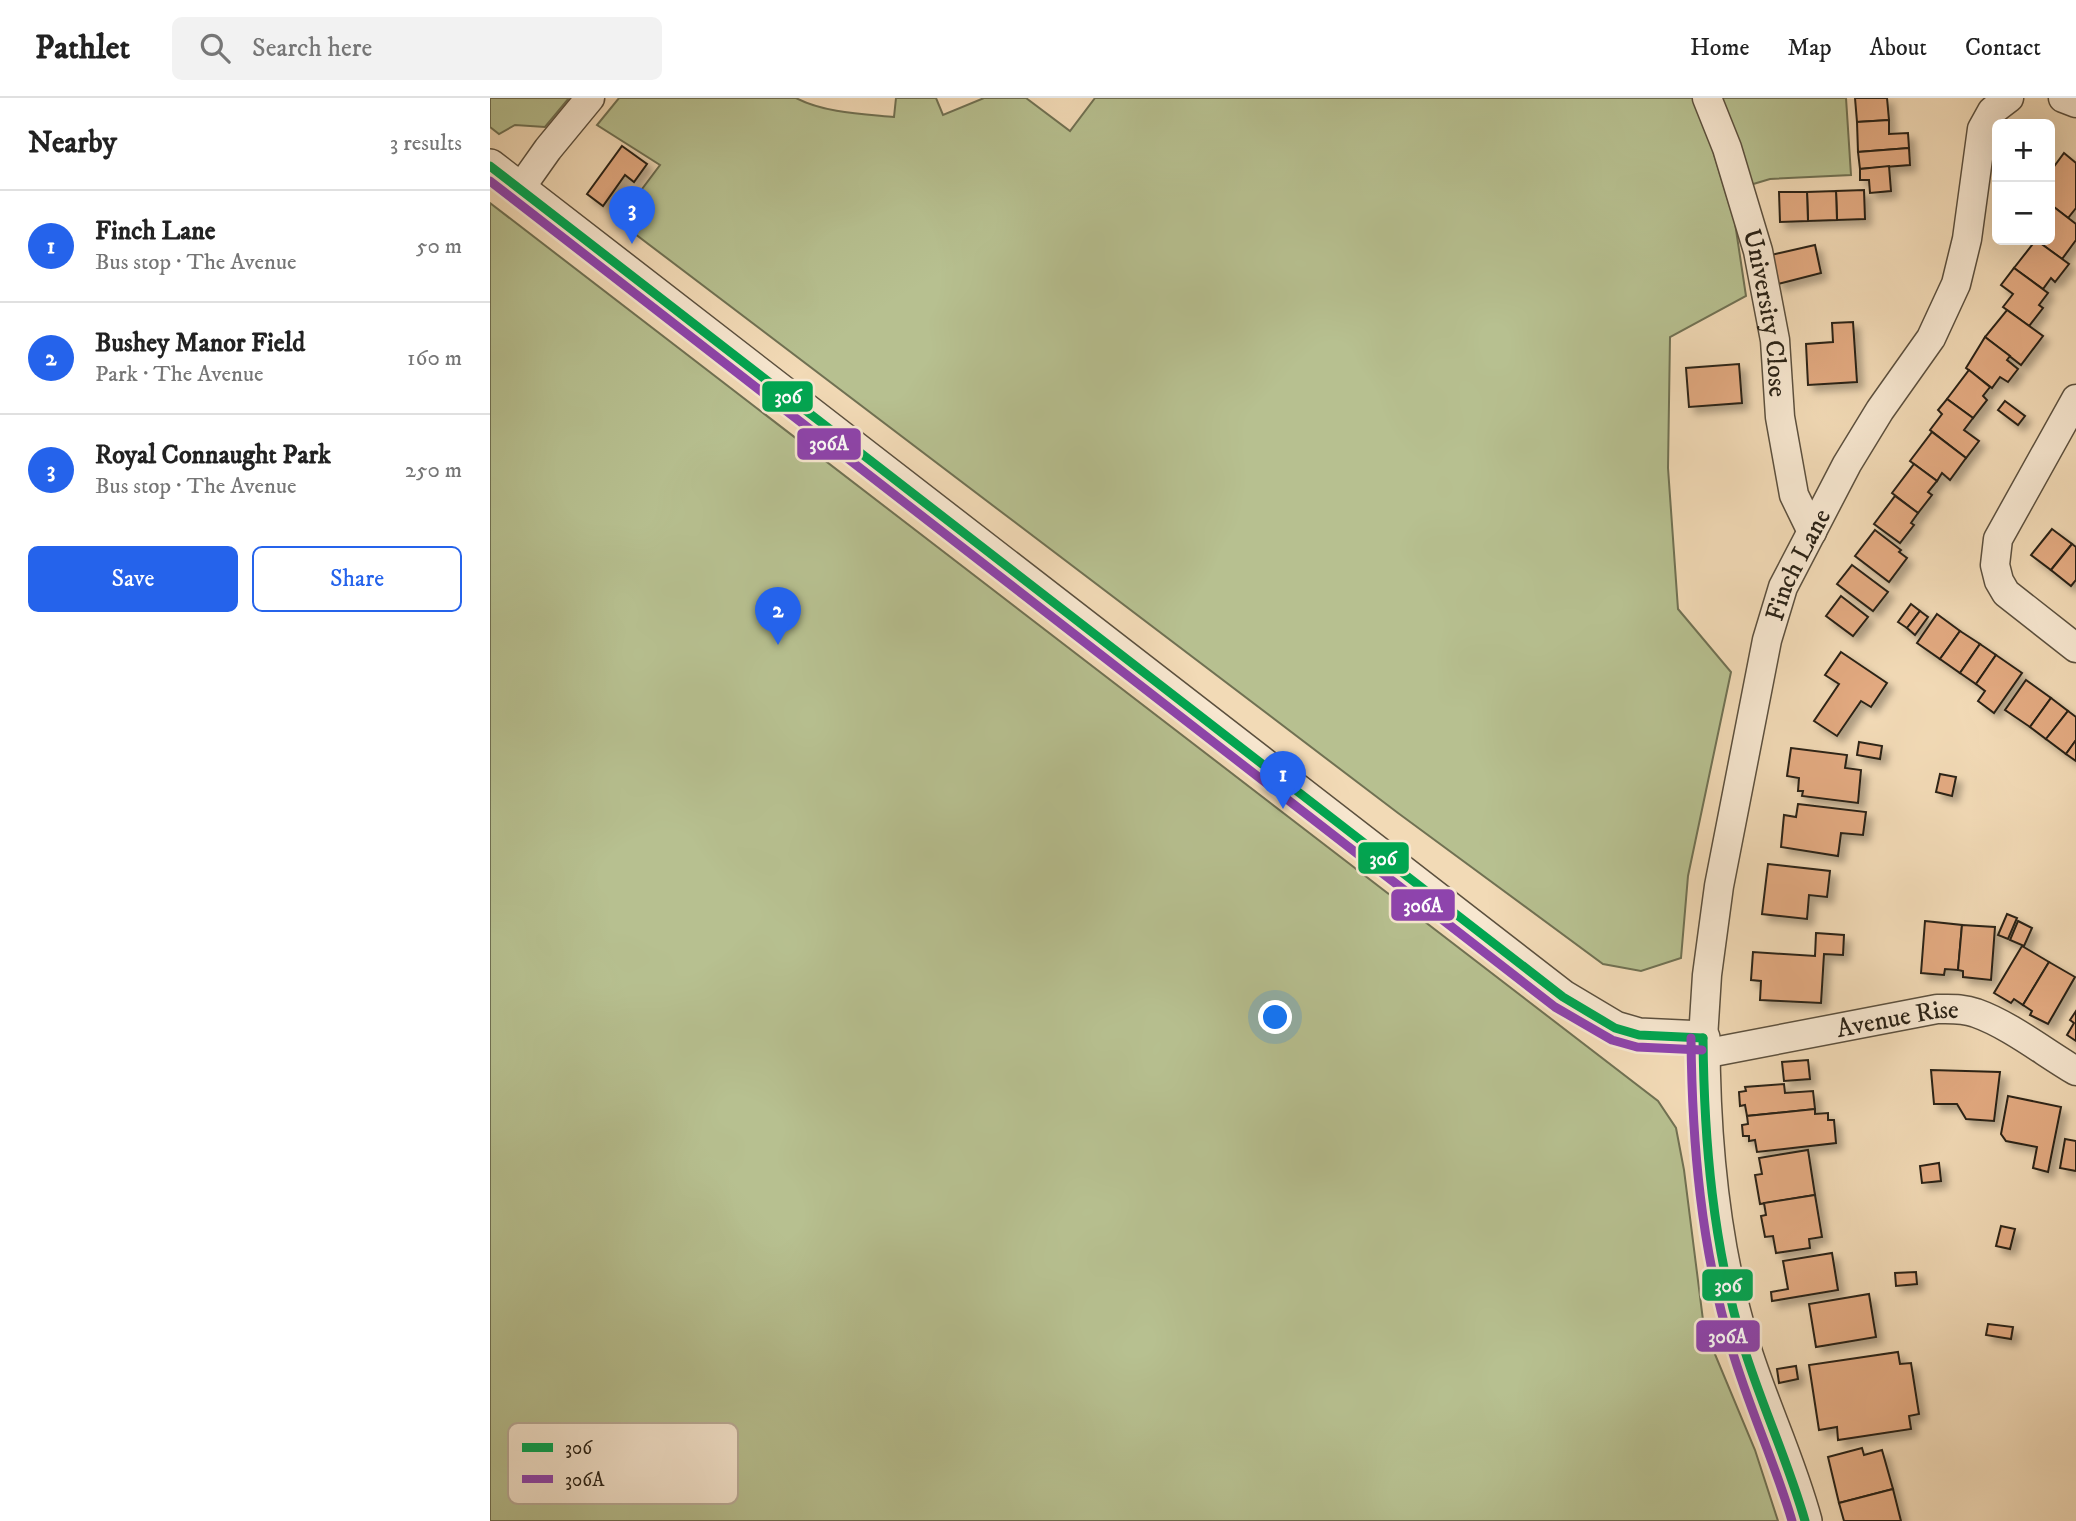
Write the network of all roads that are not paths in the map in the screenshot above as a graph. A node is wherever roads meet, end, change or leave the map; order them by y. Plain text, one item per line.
1 (590, 98) edge
2 (1707, 98) edge
3 (2063, 98) edge
4 (2008, 99) edge
5 (2076, 103) edge
6 (490, 166) edge
7 (519, 190) junction
8 (2076, 399) edge
9 (1812, 532) junction
10 (2076, 648) edge
11 (1703, 1046) junction
12 (2076, 1071) edge
13 (1805, 1521) edge

1 - 7 street
2 - 9 street, University Close
3 - 5 street
4 - 9 street, Finch Lane
6 - 7 street
7 - 11 street
8 - 10 street
9 - 11 street, Finch Lane
11 - 12 street, Avenue Rise
11 - 13 street, Finch Lane

